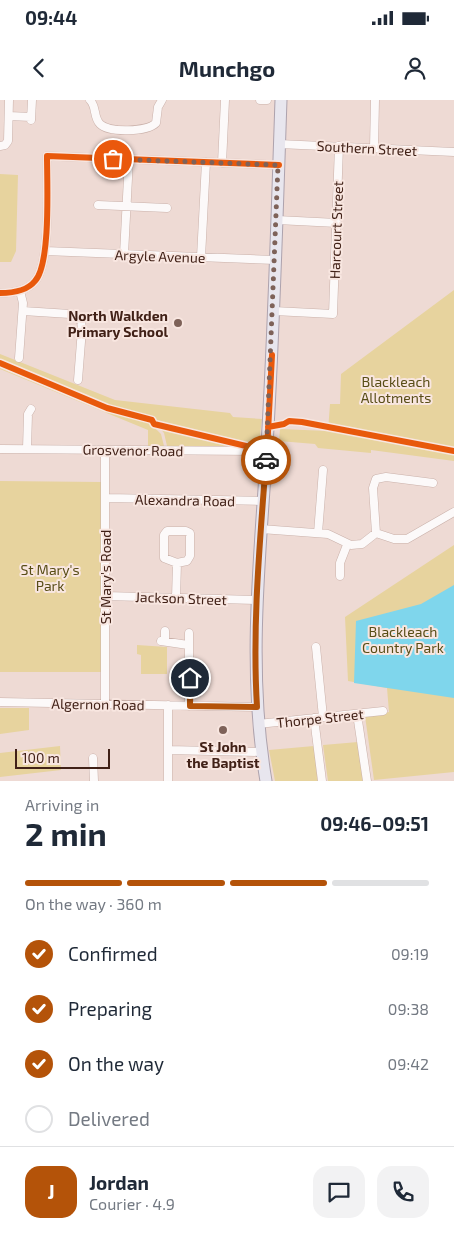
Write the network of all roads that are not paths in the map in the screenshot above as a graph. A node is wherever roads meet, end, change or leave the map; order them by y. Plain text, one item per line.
1 (9, 100) edge
2 (32, 100) edge
3 (90, 100) edge
4 (162, 100) edge
5 (225, 100) edge
6 (260, 100) edge
7 (267, 100) edge
8 (281, 100) edge
9 (375, 100) edge
10 (8, 116) junction
11 (279, 144) junction
12 (0, 146) edge
13 (339, 146) junction
14 (374, 148) junction
15 (454, 152) edge
16 (129, 159) junction
17 (206, 162) junction
18 (222, 163) junction
19 (278, 165) junction
20 (98, 205) dead end
21 (127, 206) junction
22 (166, 208) dead end
23 (277, 220) junction
24 (337, 223) junction
25 (45, 251) junction
26 (124, 254) junction
27 (201, 257) junction
28 (276, 260) junction
29 (20, 291) junction
30 (0, 293) edge
31 (23, 311) junction
32 (274, 311) junction
33 (17, 354) dead end
34 (77, 376) dead end
35 (31, 409) dead end
36 (0, 449) edge
37 (27, 449) junction
38 (267, 449) junction
39 (105, 450) junction
40 (322, 470) dead end
41 (433, 483) dead end
42 (106, 498) junction
43 (263, 501) junction
44 (454, 512) edge
45 (261, 529) junction
46 (318, 533) junction
47 (376, 533) junction
48 (347, 544) junction
49 (177, 563) junction
50 (341, 577) dead end
51 (105, 596) junction
52 (176, 598) junction
53 (256, 600) junction
54 (165, 631) dead end
55 (189, 633) dead end
56 (188, 644) junction
57 (316, 646) dead end
58 (0, 702) edge
59 (105, 704) junction
60 (168, 705) junction
61 (190, 706) junction
62 (257, 707) junction
63 (383, 711) dead end
64 (357, 714) junction
65 (323, 717) junction
66 (314, 718) junction
67 (258, 724) junction
68 (168, 750) junction
69 (261, 752) junction
70 (93, 758) dead end
71 (94, 781) edge
72 (168, 781) edge
73 (266, 781) edge
74 (322, 781) edge
75 (367, 781) edge

1 - 10 street
2 - 10 street
3 - 4 street
5 - 18 street
6 - 7 street
8 - 11 main road
9 - 14 street
10 - 12 street
11 - 13 street, Southern Street
11 - 19 main road
13 - 14 street, Southern Street
13 - 24 street, Harcourt Street
14 - 15 street, Southern Street
16 - 17 street
16 - 21 street
16 - 25 street
17 - 18 street
17 - 27 street
18 - 19 street
19 - 23 main road
20 - 21 street
21 - 22 street
21 - 26 street
23 - 24 street
23 - 28 main road
24 - 32 street, Harcourt Street
25 - 26 street, Argyle Avenue
25 - 29 street
26 - 27 street, Argyle Avenue
27 - 28 street, Argyle Avenue
28 - 32 main road
29 - 30 street
29 - 31 street
31 - 33 street
31 - 34 street
32 - 38 main road
35 - 37 street
36 - 37 street, Grosvenor Road
37 - 39 street, Grosvenor Road
38 - 39 street, Grosvenor Road
38 - 43 main road
39 - 42 street, St Mary's Road
40 - 46 street
41 - 47 street
42 - 43 street, Alexandra Road
42 - 51 street, St Mary's Road
43 - 45 main road
44 - 47 street
45 - 46 street
45 - 53 main road
46 - 48 street
47 - 48 street
48 - 50 street
49 - 49 street
49 - 52 street
51 - 52 street, Jackson Street
51 - 59 street, St Mary's Road
52 - 53 street, Jackson Street
53 - 62 main road
54 - 56 street
55 - 56 street
56 - 61 street
57 - 65 street
58 - 59 street, Algernon Road
59 - 60 street, Algernon Road
60 - 61 street, Algernon Road
60 - 68 street
61 - 62 street, Algernon Road
62 - 67 main road
63 - 64 street, Thorpe Street
64 - 65 street, Thorpe Street
64 - 75 street
65 - 66 street, Thorpe Street
66 - 67 street, Thorpe Street
66 - 74 street
67 - 69 main road
68 - 69 street
68 - 72 street
69 - 73 main road
70 - 71 street

